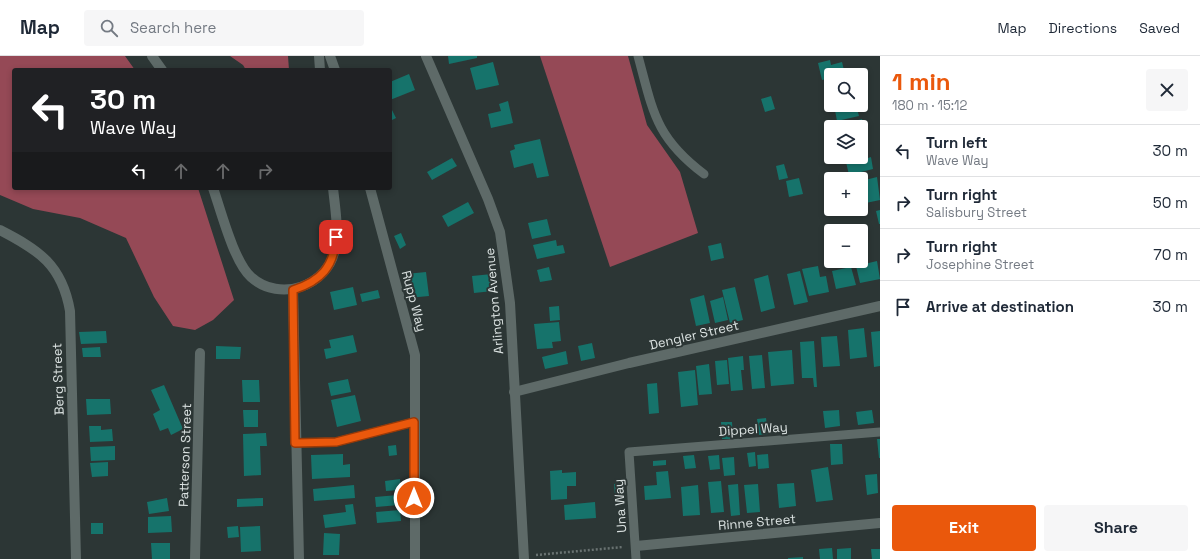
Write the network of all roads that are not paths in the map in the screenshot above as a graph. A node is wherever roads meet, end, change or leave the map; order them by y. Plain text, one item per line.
1 (152, 56) edge
2 (319, 56) edge
3 (330, 56) edge
4 (426, 56) edge
5 (638, 56) edge
6 (161, 68) edge
7 (320, 68) edge
8 (334, 68) edge
9 (704, 174) dead end
10 (214, 190) edge
11 (333, 190) edge
12 (371, 190) edge
13 (0, 230) edge
14 (293, 290) junction
15 (880, 306) edge
16 (200, 353) dead end
17 (514, 392) junction
18 (414, 422) junction
19 (880, 432) edge
20 (295, 443) junction
21 (629, 452) joint
22 (880, 523) edge
23 (636, 546) junction
24 (524, 558) edge
25 (76, 559) edge
26 (195, 559) edge
27 (299, 559) edge
28 (415, 559) edge
29 (636, 559) edge

1 - 6 street
2 - 7 street
3 - 8 street
4 - 17 street, Arlington Avenue
5 - 9 lane
10 - 14 street
11 - 14 street
12 - 18 street, Rupp Way
13 - 25 street, Berg Street
14 - 20 street
15 - 17 street, Dengler Street
16 - 26 street, Patterson Street
17 - 24 street, Arlington Avenue
18 - 20 lane
18 - 28 street, Rupp Way
19 - 21 lane, Dippel Way
20 - 27 street
21 - 23 lane, Una Way
22 - 23 street, Rinne Street
23 - 29 lane, Una Way

